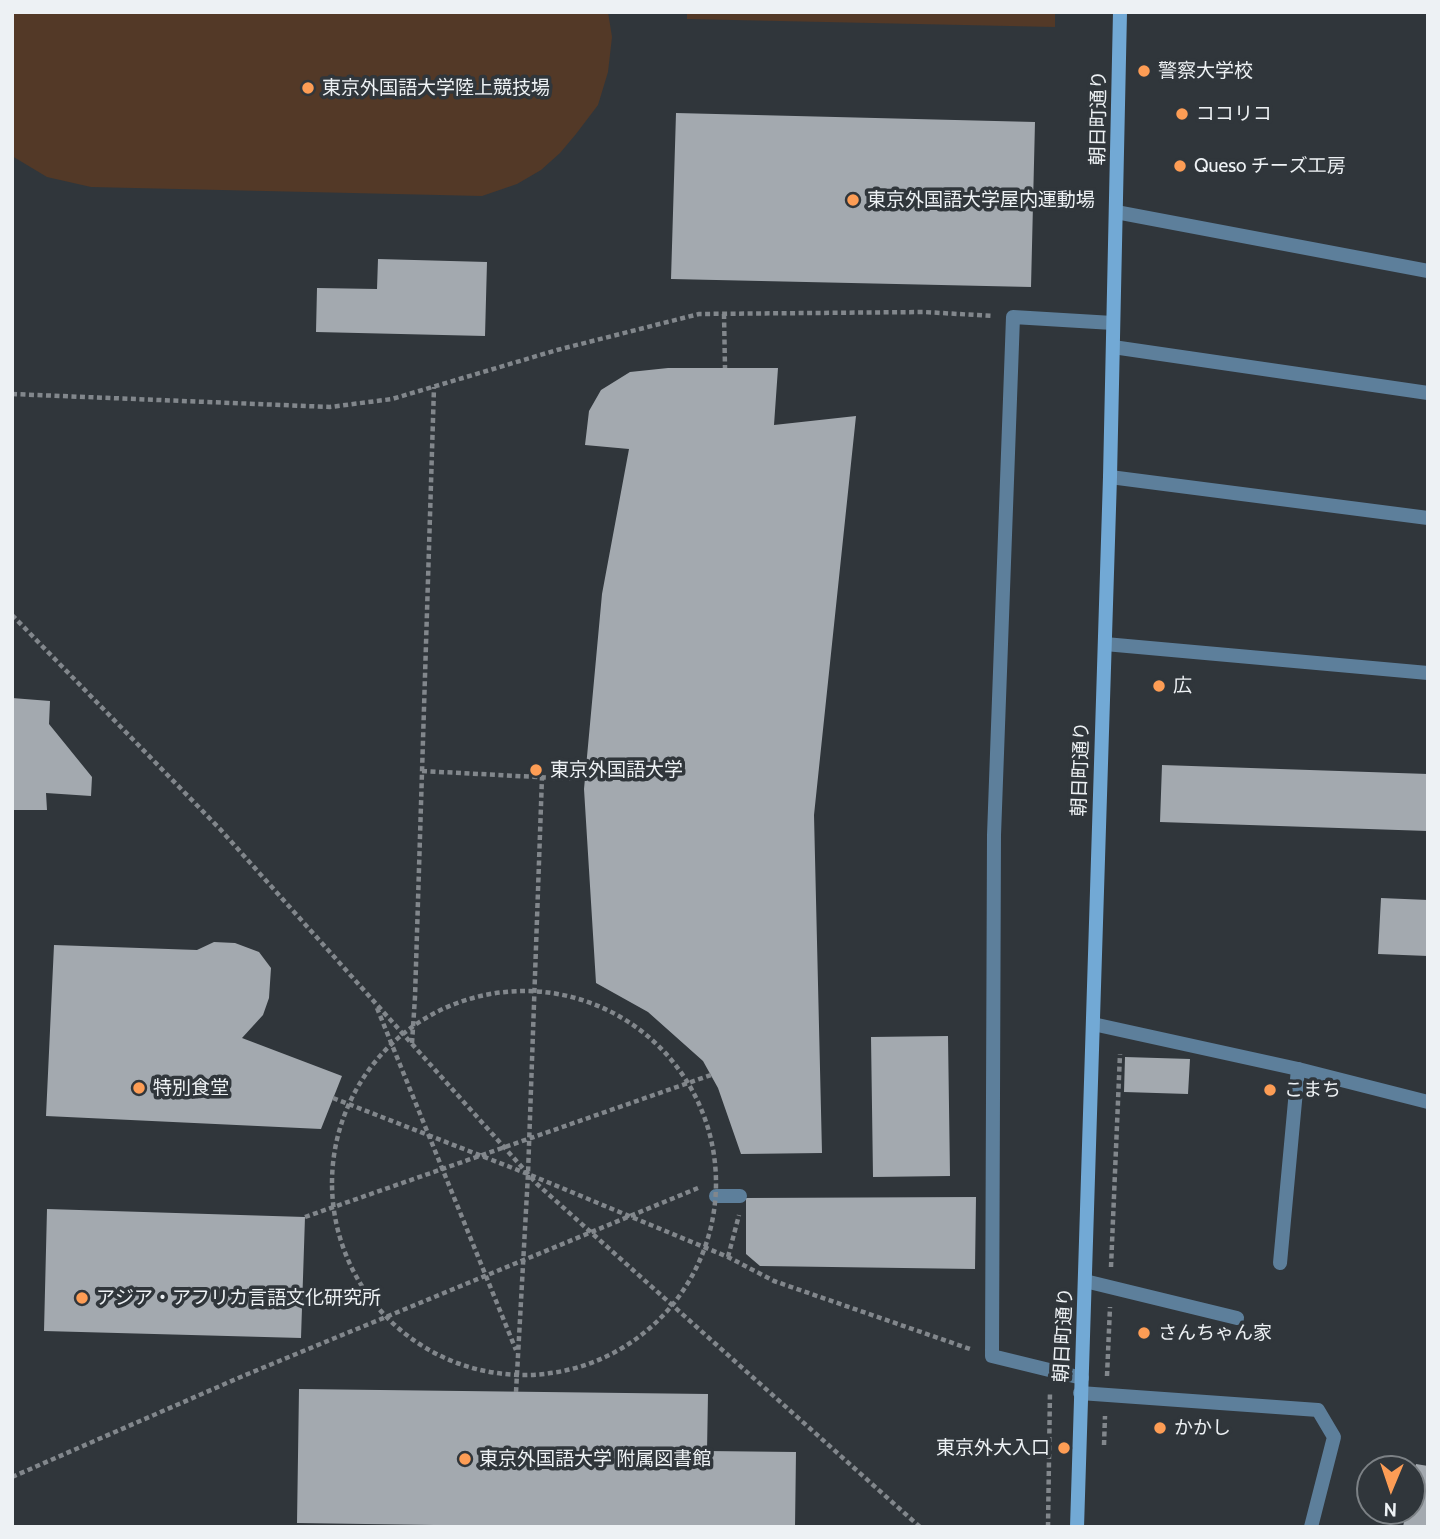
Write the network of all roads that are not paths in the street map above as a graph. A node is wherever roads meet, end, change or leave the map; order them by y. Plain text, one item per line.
1 (1120, 12) edge
2 (1116, 212) junction
3 (1428, 271) edge
4 (1113, 323) junction
5 (1113, 347) junction
6 (1428, 393) edge
7 (1110, 477) junction
8 (1428, 518) edge
9 (1105, 644) junction
10 (1428, 673) edge
11 (1093, 1024) junction
12 (1298, 1069) junction
13 (1428, 1102) edge
14 (716, 1188) road end
15 (740, 1196) road end
16 (1280, 1264) dead end
17 (1085, 1282) junction
18 (1237, 1318) dead end
19 (1082, 1378) junction
20 (1080, 1393) junction
21 (1077, 1527) edge
22 (1311, 1527) edge

1 - 2 street, 朝日町通り
2 - 3 street
2 - 4 street, 朝日町通り
4 - 5 street, 朝日町通り
4 - 19 street
5 - 6 street
5 - 7 street, 朝日町通り
7 - 8 street
7 - 9 street, 朝日町通り
9 - 10 street
9 - 11 street, 朝日町通り
11 - 12 street
11 - 17 street, 朝日町通り
12 - 13 street
12 - 16 street
14 - 15 street
17 - 18 street
17 - 19 street, 朝日町通り
19 - 20 street, 朝日町通り
20 - 21 street, 朝日町通り
20 - 22 street

